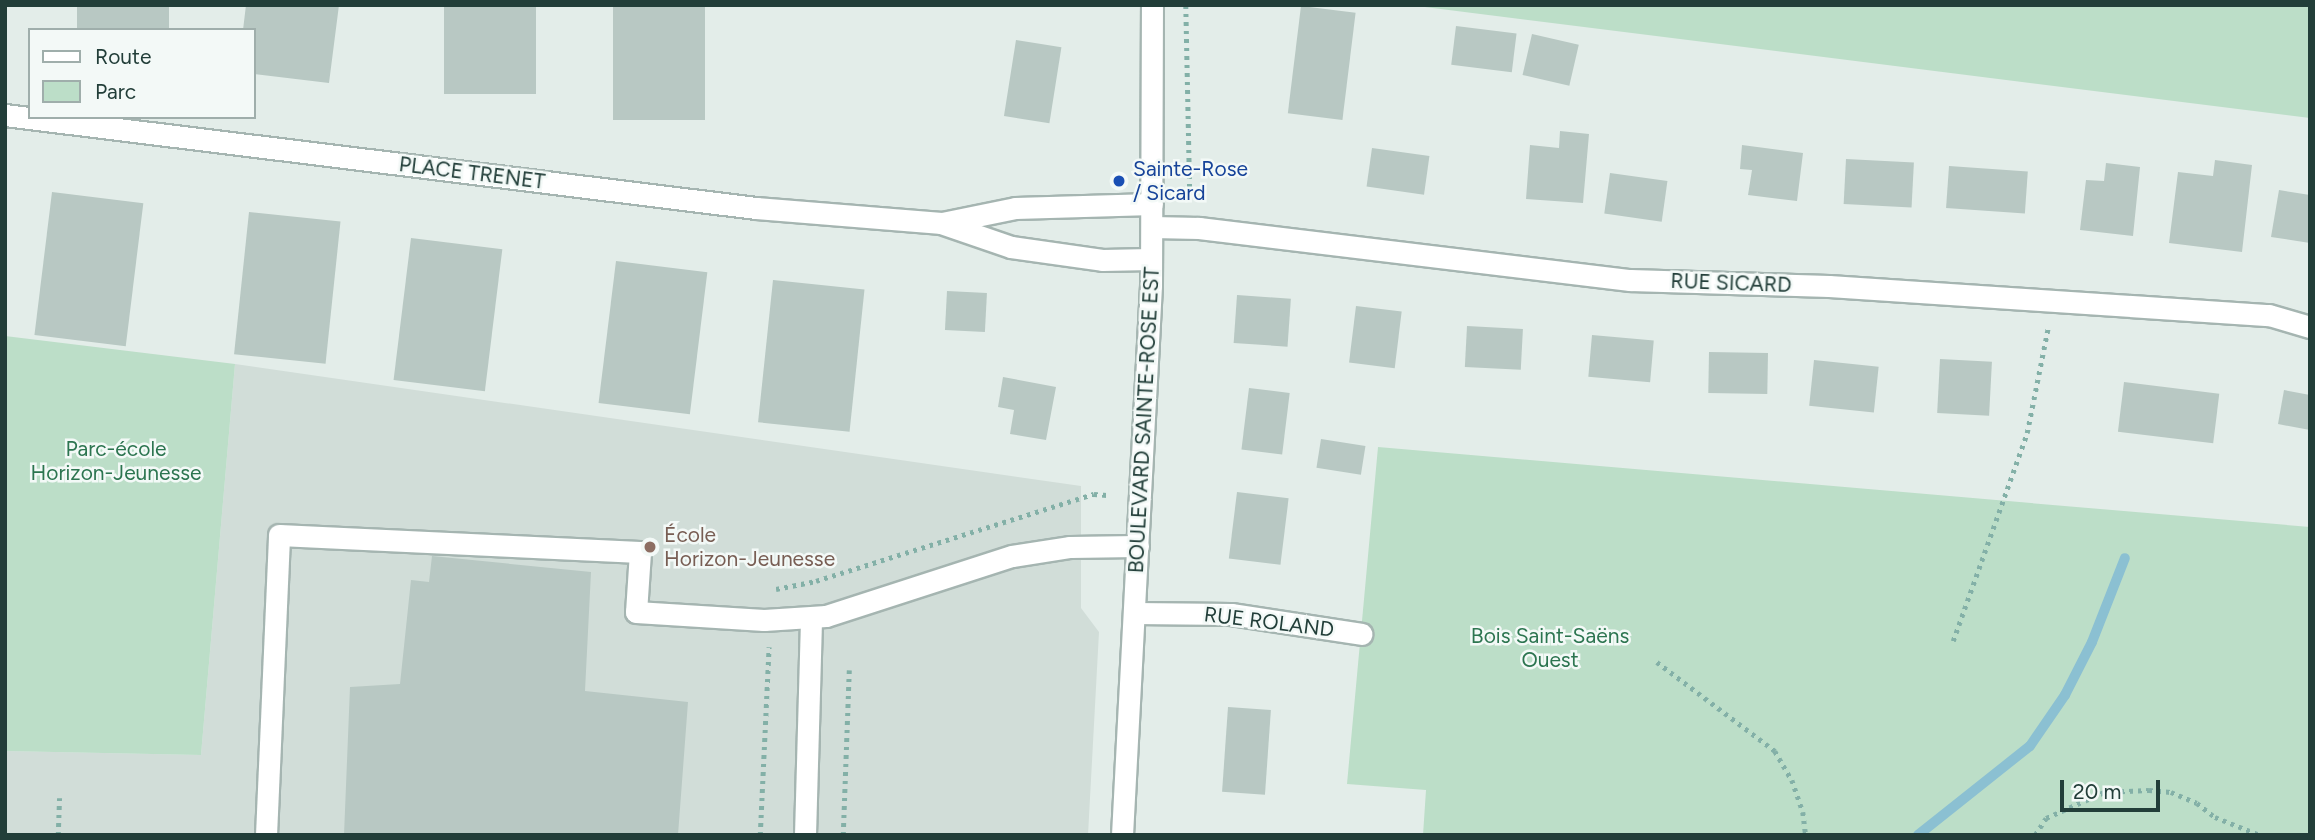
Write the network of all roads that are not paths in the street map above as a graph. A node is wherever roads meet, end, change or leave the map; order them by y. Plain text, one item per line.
1 (1152, 5) edge
2 (5, 115) edge
3 (28, 118) edge
4 (37, 119) edge
5 (1152, 204) junction
6 (941, 223) junction
7 (1152, 227) junction
8 (1151, 259) junction
9 (2310, 327) edge
10 (1138, 546) junction
11 (1135, 613) junction
12 (811, 619) junction
13 (1361, 634) dead end
14 (266, 835) edge
15 (805, 835) edge
16 (1122, 835) edge

1 - 5 street, BOULEVARD SAINTE-ROSE EST
2 - 3 street, PLACE TRENET
4 - 6 street, PLACE TRENET
5 - 6 street, PLACE TRENET
5 - 7 street, BOULEVARD SAINTE-ROSE EST
6 - 8 street, PLACE TRENET
7 - 8 street, BOULEVARD SAINTE-ROSE EST
7 - 9 street, RUE SICARD
8 - 10 street, BOULEVARD SAINTE-ROSE EST
10 - 11 street, BOULEVARD SAINTE-ROSE EST
10 - 12 street
11 - 13 street, RUE ROLAND
11 - 16 street, BOULEVARD SAINTE-ROSE EST
12 - 14 street
12 - 15 street

